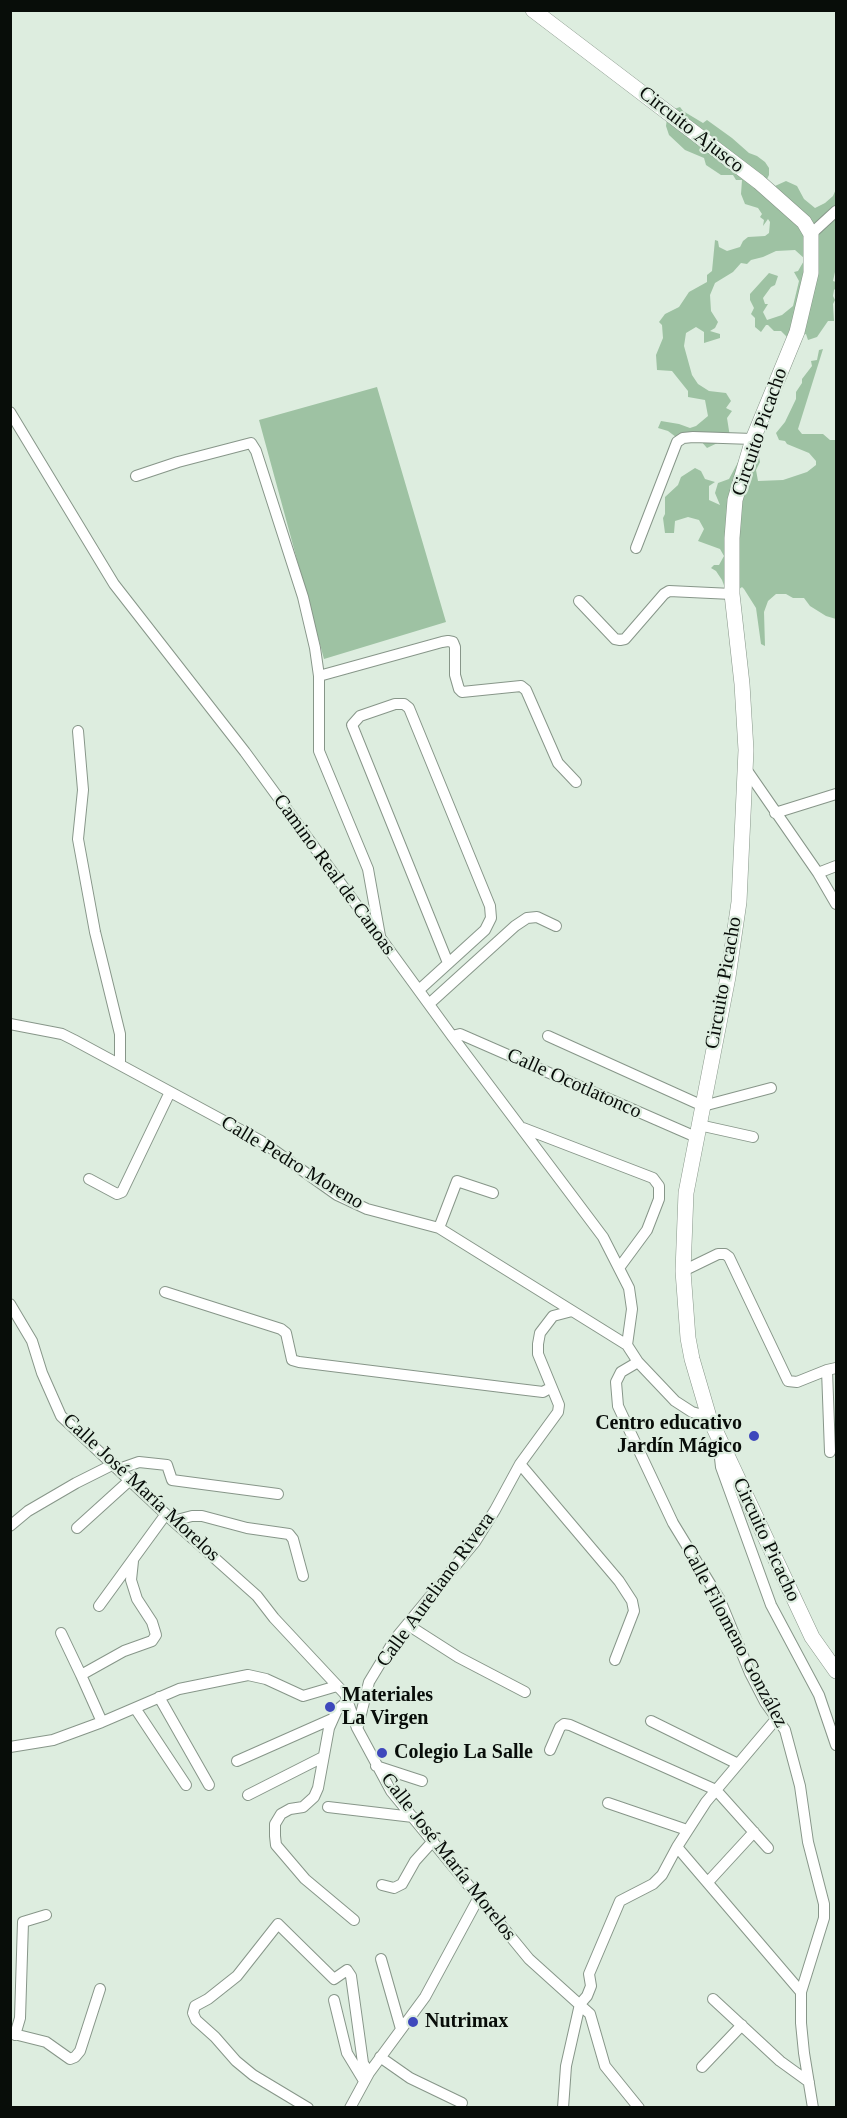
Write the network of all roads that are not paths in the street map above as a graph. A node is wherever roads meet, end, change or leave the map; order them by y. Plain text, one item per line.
1 (533, 10) edge
2 (837, 211) edge
3 (811, 234) junction
4 (10, 412) edge
5 (753, 439) junction
6 (136, 476) dead end
7 (636, 548) dead end
8 (732, 594) junction
9 (579, 601) dead end
10 (319, 676) junction
11 (78, 730) dead end
12 (746, 769) junction
13 (576, 782) dead end
14 (837, 794) edge
15 (775, 813) junction
16 (837, 866) edge
17 (818, 873) junction
18 (837, 904) edge
19 (555, 926) dead end
20 (381, 939) junction
21 (448, 963) junction
22 (419, 990) junction
23 (429, 1004) junction
24 (10, 1024) edge
25 (452, 1036) junction
26 (548, 1036) dead end
27 (120, 1064) junction
28 (771, 1088) dead end
29 (170, 1092) junction
30 (703, 1106) junction
31 (522, 1127) junction
32 (697, 1131) junction
33 (753, 1137) dead end
34 (89, 1179) dead end
35 (493, 1193) dead end
36 (439, 1228) junction
37 (619, 1268) junction
38 (683, 1271) junction
39 (165, 1292) dead end
40 (10, 1304) edge
41 (572, 1311) junction
42 (627, 1345) junction
43 (638, 1362) junction
44 (832, 1369) edge
45 (550, 1388) junction
46 (709, 1417) junction
47 (830, 1452) dead end
48 (726, 1454) junction
49 (520, 1464) junction
50 (116, 1466) junction
51 (130, 1480) junction
52 (278, 1494) dead end
53 (169, 1517) junction
54 (10, 1526) edge
55 (77, 1528) dead end
56 (133, 1561) junction
57 (303, 1576) dead end
58 (99, 1606) dead end
59 (408, 1625) junction
60 (61, 1633) dead end
61 (615, 1660) dead end
62 (837, 1671) edge
63 (81, 1676) junction
64 (337, 1686) junction
65 (525, 1692) dead end
66 (159, 1697) junction
67 (348, 1701) junction
68 (135, 1708) junction
69 (777, 1718) junction
70 (332, 1719) junction
71 (651, 1721) dead end
72 (102, 1722) junction
73 (357, 1728) junction
74 (837, 1745) edge
75 (10, 1747) edge
76 (550, 1750) dead end
77 (323, 1757) junction
78 (237, 1761) dead end
79 (738, 1764) junction
80 (376, 1766) junction
81 (422, 1781) dead end
82 (186, 1785) dead end
83 (209, 1785) dead end
84 (716, 1790) junction
85 (248, 1795) dead end
86 (608, 1803) dead end
87 (328, 1807) dead end
88 (412, 1817) junction
89 (687, 1830) junction
90 (754, 1832) junction
91 (433, 1841) junction
92 (677, 1847) junction
93 (768, 1848) dead end
94 (708, 1882) junction
95 (382, 1885) dead end
96 (479, 1897) junction
97 (46, 1915) dead end
98 (354, 1920) dead end
99 (381, 1959) dead end
100 (100, 1989) dead end
101 (801, 1992) junction
102 (713, 1999) dead end
103 (334, 2000) dead end
104 (580, 2004) junction
105 (742, 2025) junction
106 (401, 2029) junction
107 (13, 2034) edge
108 (380, 2057) junction
109 (702, 2067) dead end
110 (366, 2077) junction
111 (809, 2082) junction
112 (462, 2103) dead end
113 (308, 2108) edge
114 (350, 2108) edge
115 (563, 2108) edge
116 (639, 2108) edge
117 (813, 2108) edge

1 - 3 main road, Circuito Ajusco
2 - 3 street
3 - 5 main road, Circuito Picacho
4 - 20 street, Camino Real de Canoas
5 - 7 street
5 - 8 main road, Circuito Picacho
6 - 10 street
8 - 9 street
8 - 12 main road, Circuito Picacho
10 - 13 street
10 - 20 street
11 - 27 street
12 - 15 street
12 - 30 main road, Circuito Picacho
14 - 15 street
15 - 17 street
16 - 17 street
17 - 18 street
19 - 23 street
20 - 22 street, Camino Real de Canoas
21 - 21 street
21 - 22 street
22 - 23 street, Camino Real de Canoas
23 - 25 street, Camino Real de Canoas
24 - 27 street, Calle Pedro Moreno
25 - 31 street, Camino Real de Canoas
25 - 32 street, Calle Ocotlatonco
26 - 30 street
27 - 29 street, Calle Pedro Moreno
28 - 30 street
29 - 34 street
29 - 36 street, Calle Pedro Moreno
30 - 32 main road, Circuito Picacho
31 - 37 street, Camino Real de Canoas
31 - 37 street
32 - 33 street, Calle Ocotlatonco
32 - 38 main road, Circuito Picacho
35 - 36 street
36 - 41 street, Calle Pedro Moreno
37 - 42 street, Camino Real de Canoas
38 - 44 street
38 - 46 main road, Circuito Picacho
39 - 45 street
40 - 50 street, Calle José María Morelos
41 - 42 street, Calle Pedro Moreno
41 - 45 street, Calle Aureliano Rivera
42 - 43 street, Calle Pedro Moreno
43 - 46 street, Calle Pedro Moreno
43 - 69 street, Calle Filomeno González
44 - 47 street
45 - 49 street, Calle Aureliano Rivera
46 - 48 main road, Circuito Picacho
48 - 62 main road, Circuito Picacho
48 - 74 street
49 - 59 street, Calle Aureliano Rivera
49 - 61 street
50 - 51 street, Calle José María Morelos
50 - 52 street
50 - 54 street
51 - 53 street, Calle José María Morelos
51 - 55 street
53 - 56 street
53 - 57 street
53 - 64 street, Calle José María Morelos
56 - 58 street
56 - 63 street
59 - 65 street
59 - 73 street, Calle Aureliano Rivera
60 - 63 street
63 - 72 street
64 - 66 street
64 - 67 street, Calle José María Morelos
66 - 68 street
66 - 83 street
67 - 70 street
67 - 73 street, Calle José María Morelos
68 - 72 street
68 - 82 street
69 - 79 street
69 - 101 street, Calle Filomeno González
70 - 77 street
70 - 78 street
71 - 79 street
72 - 75 street
73 - 80 street, Calle José María Morelos
76 - 84 street
77 - 85 street
77 - 98 street
79 - 84 street
80 - 81 street
80 - 88 street, Calle José María Morelos
84 - 89 street
84 - 90 street
86 - 89 street
87 - 88 street
88 - 91 street, Calle José María Morelos
89 - 92 street
90 - 93 street
90 - 94 street
91 - 95 street
91 - 96 street, Calle José María Morelos
92 - 94 street
92 - 104 street
94 - 101 street
96 - 104 street, Calle José María Morelos
96 - 106 street
97 - 107 street
99 - 106 street
100 - 107 street
101 - 111 street, Calle Filomeno González
102 - 105 street
103 - 110 street
104 - 115 street
104 - 116 street, Calle José María Morelos
105 - 109 street
105 - 111 street
106 - 108 street
108 - 110 street
108 - 112 street
110 - 113 street
110 - 114 street
111 - 117 street, Calle Filomeno González

